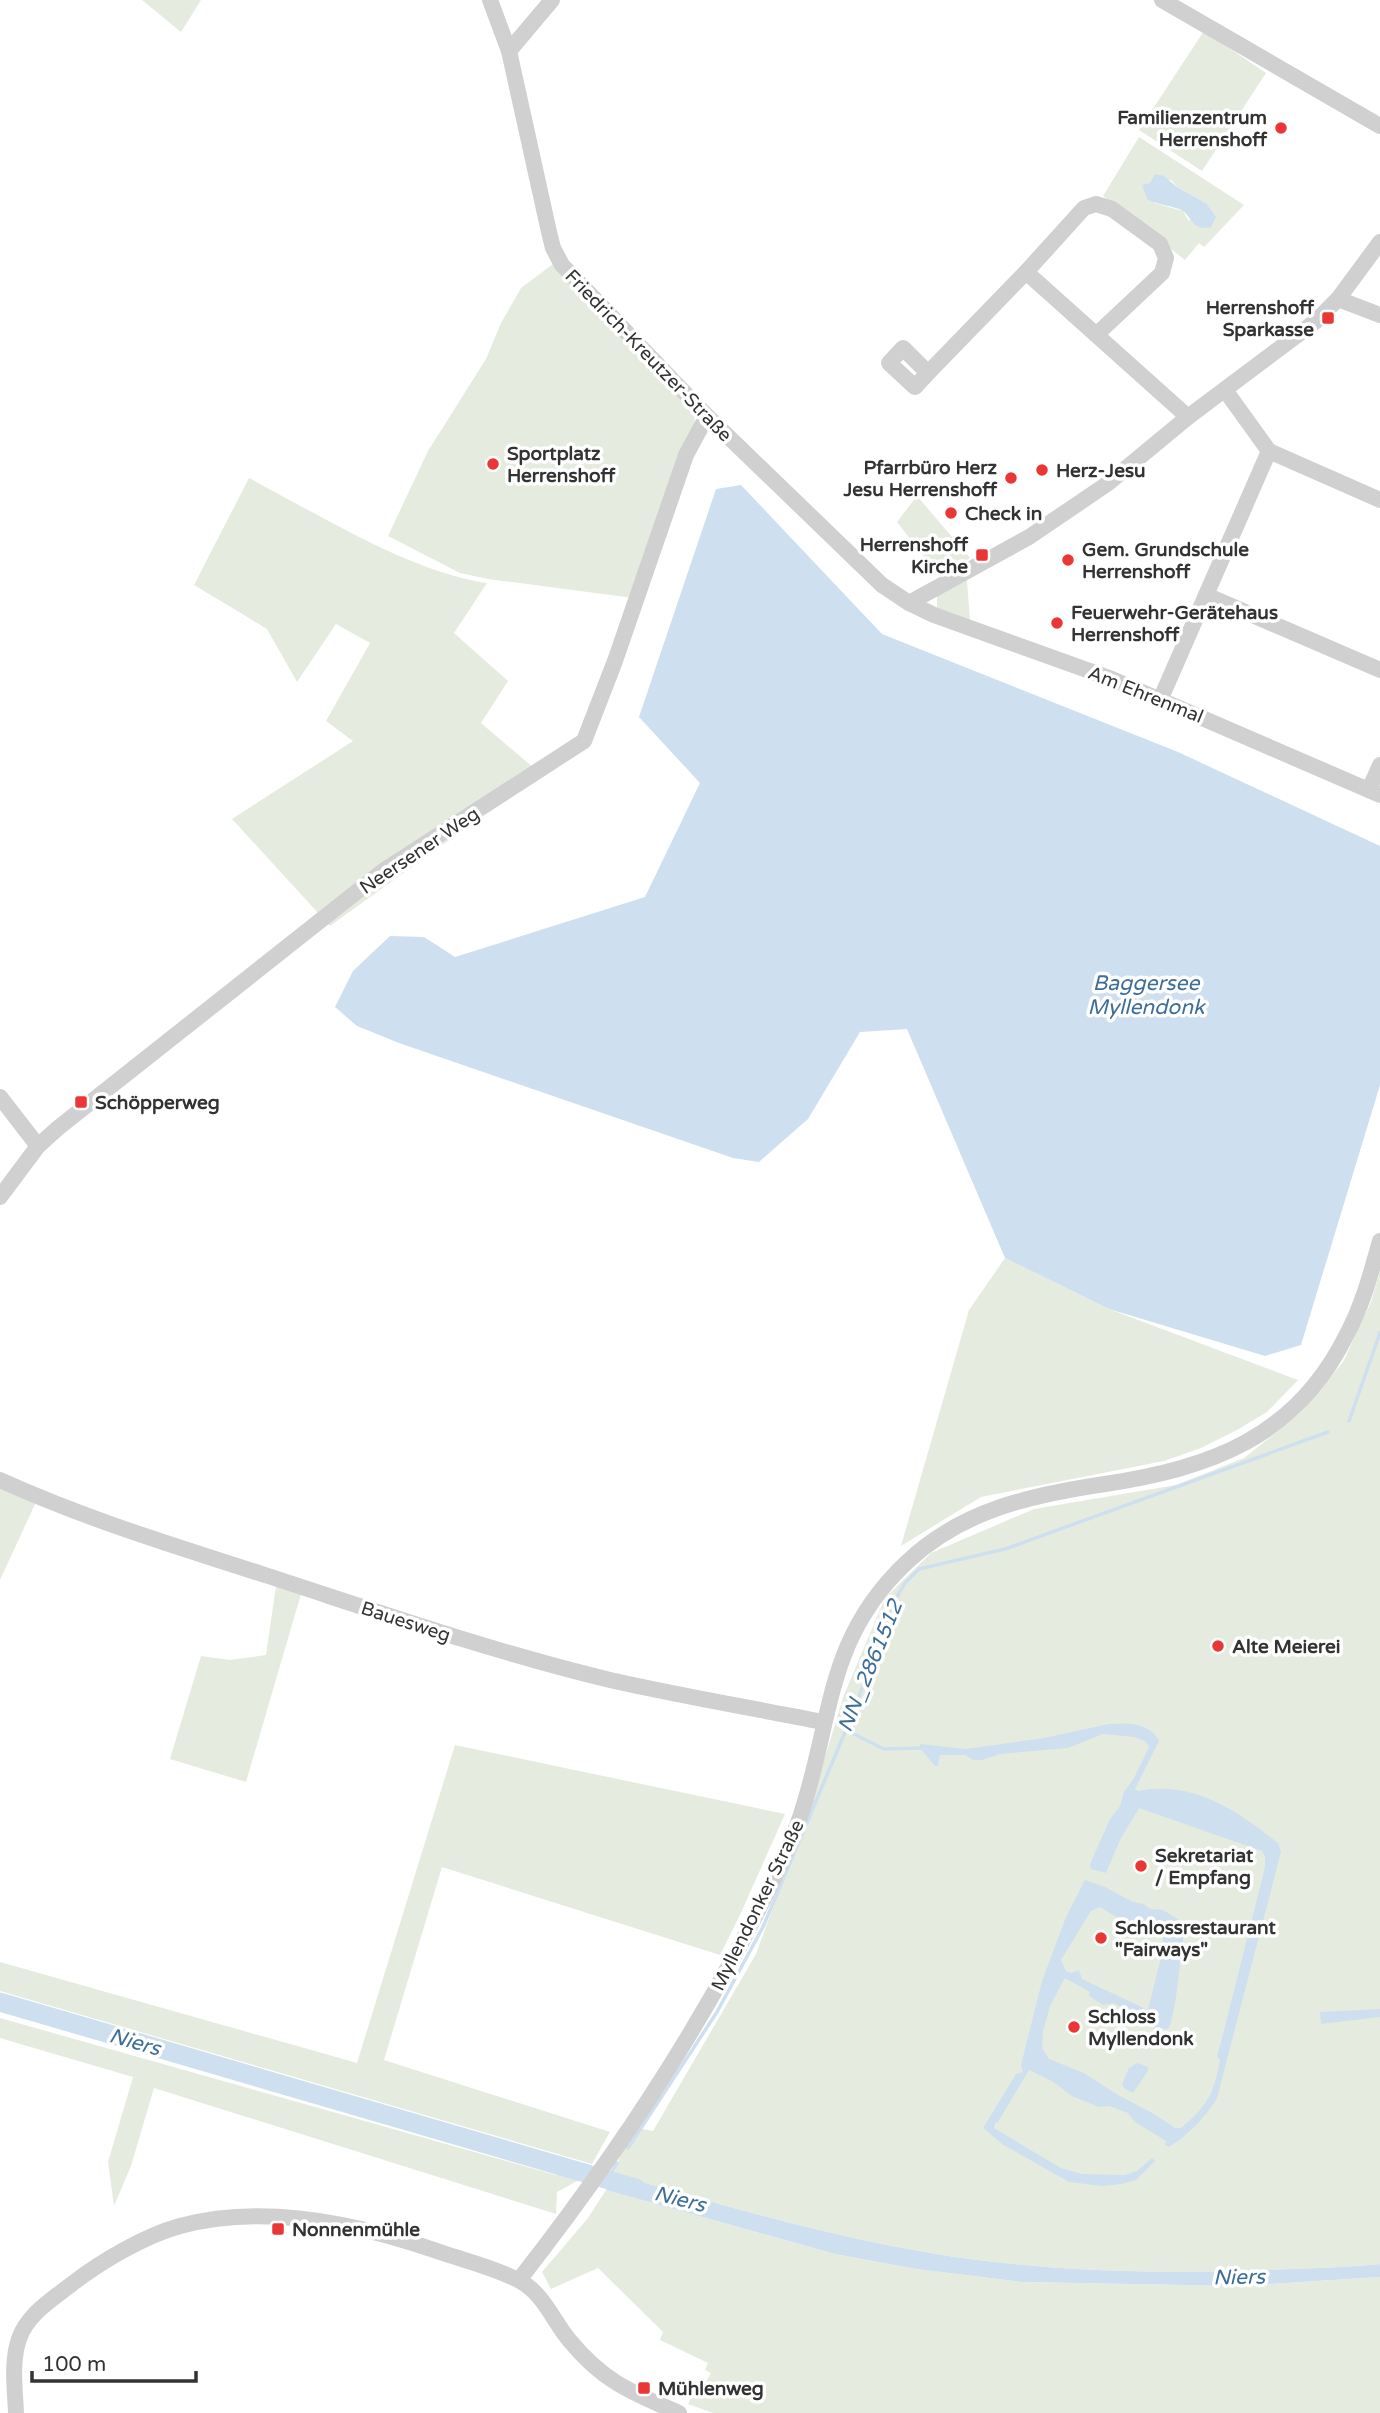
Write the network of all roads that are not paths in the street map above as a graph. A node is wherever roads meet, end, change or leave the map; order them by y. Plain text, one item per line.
1 (490, 0) edge
2 (552, 0) edge
3 (1162, 0) edge
4 (509, 51) junction
5 (1380, 126) edge
6 (1380, 242) edge
7 (1026, 272) junction
8 (1339, 299) junction
9 (1380, 315) edge
10 (1096, 335) junction
11 (928, 373) dead end
12 (1225, 390) junction
13 (707, 416) junction
14 (1188, 417) junction
15 (1269, 451) junction
16 (1380, 500) edge
17 (1206, 595) junction
18 (909, 603) junction
19 (1380, 670) edge
20 (1161, 698) junction
21 (1380, 765) edge
22 (1374, 793) edge
23 (0, 1097) edge
24 (38, 1146) junction
25 (0, 1197) edge
26 (1380, 1241) edge
27 (0, 1480) edge
28 (823, 1722) junction
29 (519, 2280) junction
30 (7, 2359) edge
31 (16, 2413) edge
32 (679, 2413) edge

1 - 4 street, Friedrich-Kreutzer-Straße
2 - 4 street
3 - 5 street
4 - 13 street, Friedrich-Kreutzer-Straße
6 - 8 street
7 - 10 street
7 - 10 street
7 - 11 street
8 - 9 street
8 - 12 street
10 - 14 street
12 - 14 street
12 - 15 street
13 - 18 street, Friedrich-Kreutzer-Straße
13 - 24 street, Neersener Weg
14 - 18 street
15 - 16 street
15 - 17 street
17 - 19 street
17 - 20 street
18 - 20 street, Am Ehrenmal
20 - 22 street, Am Ehrenmal
21 - 22 street
23 - 24 street
24 - 25 street, Neersener Weg
26 - 28 street, Myllendonker Straße
27 - 28 street, Bauesweg
28 - 29 street, Myllendonker Straße
29 - 30 street
29 - 32 street
30 - 31 street

